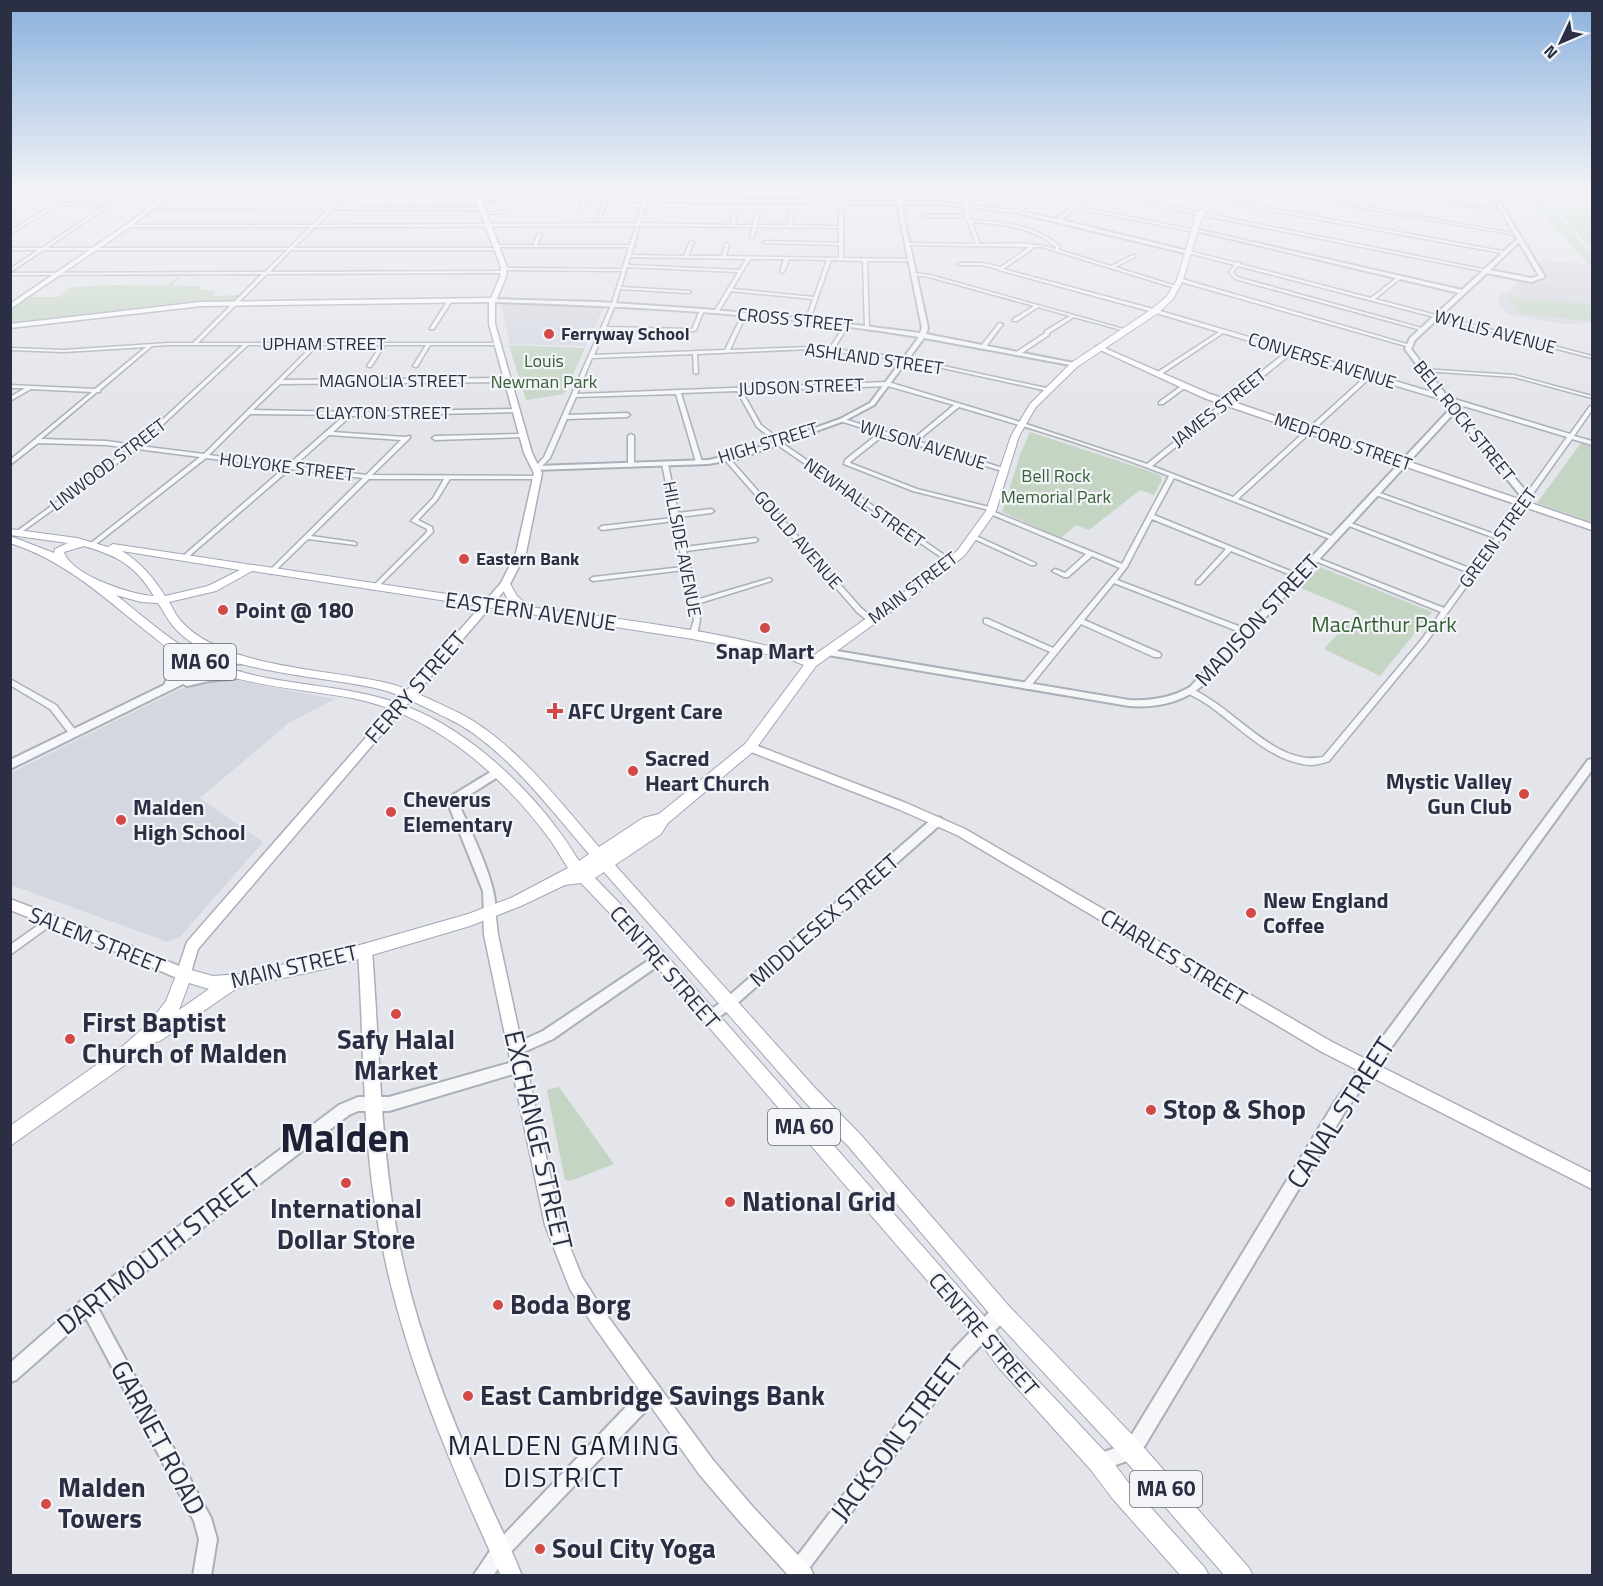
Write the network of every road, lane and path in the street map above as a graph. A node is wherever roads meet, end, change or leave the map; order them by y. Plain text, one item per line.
1 (71, 264) edge
2 (275, 264) edge
3 (502, 264) edge
4 (626, 264) edge
5 (745, 264) edge
6 (785, 264) edge
7 (828, 264) edge
8 (865, 264) edge
9 (912, 264) edge
10 (982, 264) edge
11 (1007, 264) edge
12 (1102, 264) edge
13 (1117, 264) edge
14 (1186, 264) edge
15 (1238, 264) edge
16 (1243, 264) edge
17 (1343, 264) edge
18 (1452, 264) edge
19 (1496, 264) edge
20 (1534, 264) edge
21 (1111, 267) junction
22 (625, 268) junction
23 (1001, 268) junction
24 (504, 271) junction
25 (741, 271) junction
26 (1487, 271) junction
27 (10, 272) edge
28 (782, 272) dead end
29 (265, 274) junction
30 (914, 274) junction
31 (56, 275) junction
32 (1400, 277) junction
33 (1179, 284) junction
34 (619, 288) junction
35 (730, 290) junction
36 (689, 292) dead end
37 (1464, 292) junction
38 (816, 298) junction
39 (1372, 298) junction
40 (493, 300) junction
41 (450, 301) junction
42 (235, 303) junction
43 (614, 303) junction
44 (1037, 306) junction
45 (10, 307) edge
46 (702, 310) junction
47 (1155, 311) junction
48 (716, 312) junction
49 (744, 315) junction
50 (1072, 316) junction
51 (1437, 317) junction
52 (1015, 320) dead end
53 (807, 321) junction
54 (1001, 324) dead end
55 (10, 326) edge
56 (846, 326) junction
57 (432, 328) dead end
58 (603, 328) junction
59 (867, 328) junction
60 (1423, 329) junction
61 (1125, 330) junction
62 (1223, 331) junction
63 (369, 335) dead end
64 (923, 335) junction
65 (194, 344) junction
66 (247, 344) junction
67 (317, 344) junction
68 (363, 344) junction
69 (384, 344) junction
70 (429, 344) junction
71 (497, 344) junction
72 (151, 345) junction
73 (1408, 345) junction
74 (983, 347) junction
75 (1098, 347) junction
76 (10, 349) edge
77 (831, 350) junction
78 (727, 351) junction
79 (1291, 351) junction
80 (695, 352) junction
81 (1017, 354) junction
82 (591, 357) junction
83 (1593, 357) edge
84 (906, 359) junction
85 (1074, 365) junction
86 (369, 366) dead end
87 (415, 366) dead end
88 (1424, 370) junction
89 (696, 373) dead end
90 (1158, 374) junction
91 (1370, 375) junction
92 (507, 380) junction
93 (279, 382) junction
94 (888, 384) junction
95 (10, 386) edge
96 (1184, 386) junction
97 (29, 387) junction
98 (738, 389) junction
99 (1048, 389) junction
100 (98, 391) junction
101 (678, 392) junction
102 (574, 396) junction
103 (1593, 397) edge
104 (1446, 398) junction
105 (10, 400) edge
106 (1225, 402) junction
107 (1161, 403) dead end
108 (958, 405) junction
109 (1593, 407) edge
110 (1454, 409) junction
111 (516, 411) junction
112 (250, 412) junction
113 (350, 414) junction
114 (627, 415) dead end
115 (565, 417) junction
116 (842, 420) junction
117 (1021, 424) junction
118 (1310, 431) junction
119 (327, 433) junction
120 (883, 433) junction
121 (631, 435) dead end
122 (524, 436) junction
123 (1571, 437) junction
124 (435, 438) dead end
125 (37, 441) junction
126 (779, 442) junction
127 (913, 442) junction
128 (1593, 443) edge
129 (136, 447) junction
130 (205, 456) junction
131 (548, 456) junction
132 (530, 458) junction
133 (727, 459) junction
134 (699, 462) junction
135 (1403, 462) junction
136 (10, 463) edge
137 (665, 464) junction
138 (631, 465) junction
139 (1148, 466) junction
140 (288, 467) junction
141 (1004, 471) junction
142 (537, 473) junction
143 (1172, 476) junction
144 (368, 477) junction
145 (448, 478) junction
146 (1375, 493) junction
147 (1233, 500) junction
148 (1525, 501) junction
149 (991, 510) junction
150 (711, 511) dead end
151 (1151, 516) junction
152 (677, 517) junction
153 (1346, 523) junction
154 (1593, 527) edge
155 (602, 528) dead end
156 (13, 534) edge
157 (308, 537) junction
158 (974, 537) junction
159 (1498, 537) junction
160 (1332, 538) junction
161 (755, 540) dead end
162 (93, 544) junction
163 (354, 544) dead end
164 (1230, 548) junction
165 (683, 549) junction
166 (1090, 554) junction
167 (185, 557) junction
168 (1315, 559) junction
169 (64, 561) junction
170 (951, 562) junction
171 (1033, 564) dead end
172 (1124, 567) junction
173 (688, 568) junction
174 (248, 569) junction
175 (1055, 571) dead end
176 (272, 572) junction
177 (1473, 572) junction
178 (1298, 576) junction
179 (593, 579) dead end
180 (769, 580) dead end
181 (1114, 580) junction
182 (95, 583) junction
183 (1198, 583) dead end
184 (505, 584) junction
185 (374, 588) junction
186 (204, 592) junction
187 (162, 599) junction
188 (489, 603) junction
189 (694, 603) junction
190 (530, 610) junction
191 (1445, 611) junction
192 (871, 620) junction
193 (1079, 620) junction
194 (986, 621) dead end
195 (177, 624) junction
196 (1247, 632) junction
197 (693, 635) junction
198 (176, 648) junction
199 (1053, 651) junction
200 (825, 652) junction
201 (1157, 655) dead end
202 (244, 661) junction
203 (812, 663) junction
204 (212, 666) junction
205 (245, 675) junction
206 (10, 681) edge
207 (1026, 686) junction
208 (1190, 691) junction
209 (408, 694) junction
210 (147, 697) junction
211 (398, 708) junction
212 (74, 734) junction
213 (750, 747) junction
214 (1593, 763) edge
215 (10, 765) edge
216 (497, 772) junction
217 (937, 821) junction
218 (601, 860) junction
219 (581, 872) junction
220 (10, 904) edge
221 (490, 913) junction
222 (51, 920) junction
223 (10, 951) edge
224 (365, 951) junction
225 (658, 959) junction
226 (184, 975) junction
227 (233, 982) junction
228 (728, 1004) junction
229 (710, 1017) junction
230 (517, 1049) junction
231 (129, 1052) junction
232 (520, 1066) junction
233 (1367, 1069) junction
234 (373, 1105) junction
235 (10, 1137) edge
236 (1593, 1181) edge
237 (88, 1306) junction
238 (1001, 1312) junction
239 (983, 1330) junction
240 (10, 1374) edge
241 (652, 1392) junction
242 (1132, 1451) junction
243 (1099, 1462) junction
244 (500, 1551) junction
245 (801, 1572) edge
246 (202, 1575) edge
247 (482, 1575) edge
248 (512, 1575) edge
249 (1197, 1575) edge
250 (1241, 1575) edge

1 - 31 main road
2 - 29 street
3 - 24 main road
4 - 22 street
5 - 25 street
6 - 28 street
7 - 38 street
8 - 59 street
9 - 30 street
10 - 23 street, CONVERSE AVENUE
11 - 23 street
12 - 21 street
13 - 21 street
14 - 33 main road, MAIN STREET
15 - 60 street
16 - 39 street, WYLLIS AVENUE
17 - 32 street
18 - 26 street
19 - 26 street, BELL ROCK STREET
20 - 26 street
21 - 33 street
22 - 24 street
22 - 25 street
22 - 34 street
23 - 47 street, CONVERSE AVENUE
24 - 29 street
24 - 40 main road
25 - 35 street
26 - 37 street, BELL ROCK STREET
27 - 31 street
29 - 31 street
29 - 42 street
30 - 44 street
30 - 64 street
31 - 45 main road
32 - 37 street
32 - 39 street
33 - 47 main road, MAIN STREET
33 - 73 street
34 - 36 street
34 - 43 street
35 - 38 street
35 - 48 street
37 - 51 street, BELL ROCK STREET
38 - 53 street
39 - 51 street, WYLLIS AVENUE
40 - 41 main road, CROSS STREET
40 - 43 street, CROSS STREET
40 - 71 main road
41 - 42 main road, CROSS STREET
41 - 57 street
42 - 55 main road, CROSS STREET
42 - 65 street
43 - 46 street, CROSS STREET
43 - 58 street
44 - 50 street
44 - 52 street
46 - 48 street, CROSS STREET
46 - 58 street
47 - 61 main road, MAIN STREET
47 - 62 street, CONVERSE AVENUE
48 - 49 street, CROSS STREET
49 - 53 street, CROSS STREET
49 - 78 street
50 - 61 street
50 - 81 street
51 - 60 street, BELL ROCK STREET
51 - 83 street, WYLLIS AVENUE
53 - 56 street, CROSS STREET
54 - 74 street
56 - 59 street, CROSS STREET
56 - 77 street
58 - 82 street
59 - 64 street, CROSS STREET
60 - 73 street, BELL ROCK STREET
61 - 75 main road, MAIN STREET
62 - 79 street, CONVERSE AVENUE
62 - 90 street
63 - 68 street
64 - 74 street, CROSS STREET
64 - 84 street, HIGH STREET
65 - 66 street, UPHAM STREET
65 - 72 street, UPHAM STREET
66 - 67 street, UPHAM STREET
66 - 129 street, LINWOOD STREET
67 - 68 street, UPHAM STREET
67 - 93 street
68 - 69 street, UPHAM STREET
69 - 70 street, UPHAM STREET
69 - 86 street
70 - 71 street, UPHAM STREET
70 - 87 street
71 - 92 main road
72 - 76 street, UPHAM STREET
72 - 100 street
73 - 88 street, BELL ROCK STREET
74 - 81 street, CROSS STREET
75 - 85 main road, MAIN STREET
75 - 90 main road, MEDFORD STREET
77 - 78 street, ASHLAND STREET
77 - 84 street, ASHLAND STREET
78 - 80 street, ASHLAND STREET
79 - 91 street, CONVERSE AVENUE
79 - 106 street, JAMES STREET
80 - 82 street, ASHLAND STREET
80 - 89 street
81 - 85 street, CROSS STREET
82 - 102 street
84 - 94 street, HIGH STREET
84 - 99 street, ASHLAND STREET
85 - 99 main road, MAIN STREET
88 - 103 street
88 - 104 street, BELL ROCK STREET
90 - 96 main road, MEDFORD STREET
91 - 104 street, CONVERSE AVENUE
91 - 118 street
92 - 93 street, MAGNOLIA STREET
92 - 111 main road
93 - 112 street
94 - 98 street, JUDSON STREET
94 - 108 street, JUDSON STREET
94 - 116 street, HIGH STREET
95 - 97 street
96 - 106 main road, MEDFORD STREET
96 - 107 street
97 - 100 street
97 - 105 street
98 - 101 street, JUDSON STREET
98 - 126 street, NEWHALL STREET
99 - 117 main road, MAIN STREET
100 - 125 street
101 - 102 street, JUDSON STREET
101 - 134 street
102 - 115 street
104 - 110 street, BELL ROCK STREET
104 - 123 street, CONVERSE AVENUE
106 - 118 main road, MEDFORD STREET
106 - 139 street, JAMES STREET
108 - 117 street, JUDSON STREET
108 - 127 street
109 - 123 street, GREEN STREET
110 - 135 street, MADISON STREET
110 - 148 street, BELL ROCK STREET
111 - 113 street, CLAYTON STREET
111 - 122 main road
112 - 113 street, CLAYTON STREET
112 - 130 street
113 - 119 street
114 - 115 street
115 - 131 street
116 - 120 street, WILSON AVENUE
116 - 126 street, HIGH STREET
117 - 139 street, JUDSON STREET
117 - 141 main road, MAIN STREET
118 - 135 main road, MEDFORD STREET
118 - 147 street
119 - 140 street
119 - 144 street
120 - 127 street, WILSON AVENUE
120 - 149 street
121 - 138 street
122 - 124 street
122 - 132 main road
123 - 128 street, CONVERSE AVENUE
123 - 148 street, GREEN STREET
125 - 129 street, HOLYOKE STREET
125 - 136 street
126 - 133 street, HIGH STREET
126 - 170 street, NEWHALL STREET
127 - 141 street, WILSON AVENUE
129 - 130 street, HOLYOKE STREET
129 - 156 street, LINWOOD STREET
130 - 140 street, HOLYOKE STREET
130 - 162 street
131 - 132 street
131 - 142 street
132 - 142 main road
133 - 134 street, HIGH STREET
133 - 192 street, GOULD AVENUE
134 - 137 street, HIGH STREET
135 - 146 street, MADISON STREET
135 - 148 main road, MEDFORD STREET
137 - 138 street, HIGH STREET
137 - 152 street, HILLSIDE AVENUE
138 - 142 street, HIGH STREET
139 - 143 street, JUDSON STREET
140 - 144 street, HOLYOKE STREET
140 - 167 street
141 - 149 main road, MAIN STREET
142 - 145 street, HOLYOKE STREET
142 - 184 main road, FERRY STREET
143 - 147 street, JUDSON STREET
143 - 151 street
144 - 145 street, HOLYOKE STREET
144 - 157 street
145 - 185 street
146 - 153 street, MADISON STREET
146 - 159 street
147 - 160 street, JUDSON STREET
148 - 154 main road, MEDFORD STREET
148 - 159 street, GREEN STREET
149 - 158 main road, MAIN STREET
149 - 166 street
150 - 152 street
151 - 164 street
151 - 172 street
152 - 155 street
152 - 165 street, HILLSIDE AVENUE
153 - 160 street, MADISON STREET
153 - 177 street
156 - 162 main road, EASTERN AVENUE / MA 60
156 - 169 main road, CENTRE STREET / MA 60
157 - 163 street
157 - 176 street
158 - 170 main road, MAIN STREET
158 - 171 street
159 - 177 street, GREEN STREET
160 - 168 street, MADISON STREET
161 - 165 street
162 - 167 main road, EASTERN AVENUE
162 - 169 main road
162 - 187 main road, CENTRE STREET / MA 60
164 - 178 street
164 - 183 street
165 - 173 street, HILLSIDE AVENUE
166 - 172 street
166 - 175 street
167 - 174 main road, EASTERN AVENUE
168 - 178 street, MADISON STREET
168 - 191 street
169 - 182 main road, CENTRE STREET / MA 60
170 - 192 main road, MAIN STREET
172 - 181 street
173 - 179 street
173 - 189 street, HILLSIDE AVENUE
174 - 176 main road, EASTERN AVENUE
174 - 186 main road
176 - 185 main road, EASTERN AVENUE
177 - 191 street, GREEN STREET
178 - 196 street, MADISON STREET
180 - 189 street
181 - 193 street
181 - 196 street
182 - 187 main road
182 - 198 main road, CENTRE STREET / MA 60
184 - 188 main road, FERRY STREET
184 - 190 main road
185 - 188 main road, EASTERN AVENUE
186 - 187 main road
186 - 195 main road
187 - 195 main road, CENTRE STREET / MA 60
188 - 190 main road, EASTERN AVENUE
188 - 209 main road, FERRY STREET
189 - 197 street, HILLSIDE AVENUE
190 - 197 main road, EASTERN AVENUE
191 - 208 street, GREEN STREET
192 - 200 main road, MAIN STREET
193 - 199 street
193 - 201 street
194 - 199 street
195 - 202 main road, CENTRE STREET / MA 60
196 - 208 street, MADISON STREET
197 - 203 main road, EASTERN AVENUE
198 - 204 main road, CENTRE STREET / MA 60
198 - 210 street
199 - 207 street
200 - 203 main road, MAIN STREET
200 - 207 street, MADISON STREET
202 - 204 street
202 - 209 main road, CENTRE STREET / MA 60
203 - 213 main road, MAIN STREET
204 - 205 main road, CENTRE STREET / MA 60
204 - 210 street
205 - 210 street
205 - 211 main road, CENTRE STREET / MA 60
206 - 212 street
207 - 208 street, MADISON STREET
209 - 211 main road, FERRY STREET
209 - 218 main road, CENTRE STREET / MA 60
210 - 212 street
211 - 216 main road, CENTRE STREET / MA 60
211 - 226 main road, FERRY STREET
212 - 215 street
213 - 217 main road, CHARLES STREET
213 - 218 main road, MAIN STREET
214 - 233 street, CANAL STREET
216 - 219 main road, CENTRE STREET / MA 60
216 - 221 street
217 - 228 street, MIDDLESEX STREET
217 - 233 main road, CHARLES STREET
218 - 219 main road, MAIN STREET
218 - 228 main road, CENTRE STREET / MA 60
219 - 221 main road, MAIN STREET
219 - 225 main road, CENTRE STREET / MA 60
220 - 222 main road, SALEM STREET
221 - 224 main road, MAIN STREET
221 - 230 main road, EXCHANGE STREET
222 - 223 street
222 - 226 main road, SALEM STREET
224 - 227 main road, MAIN STREET
224 - 234 main road
225 - 229 main road, CENTRE STREET / MA 60
225 - 230 street
226 - 227 main road, MAIN STREET
226 - 231 main road
227 - 231 main road
228 - 229 street, MIDDLESEX STREET
228 - 238 main road, CENTRE STREET / MA 60
229 - 239 main road, CENTRE STREET / MA 60
230 - 232 main road, EXCHANGE STREET
231 - 235 main road
232 - 234 street
232 - 241 main road, EXCHANGE STREET
233 - 236 main road, CHARLES STREET
233 - 242 street, CANAL STREET
234 - 237 street, DARTMOUTH STREET
234 - 244 main road
237 - 240 street, DARTMOUTH STREET
237 - 246 street, GARNET ROAD
238 - 239 street, JACKSON STREET
238 - 242 main road, CENTRE STREET / MA 60
239 - 243 main road, CENTRE STREET / MA 60
239 - 245 street, JACKSON STREET
241 - 244 street
241 - 245 main road, EXCHANGE STREET
242 - 243 street
242 - 250 main road, CENTRE STREET / MA 60
243 - 249 main road, CENTRE STREET / MA 60
244 - 247 street
244 - 248 main road

